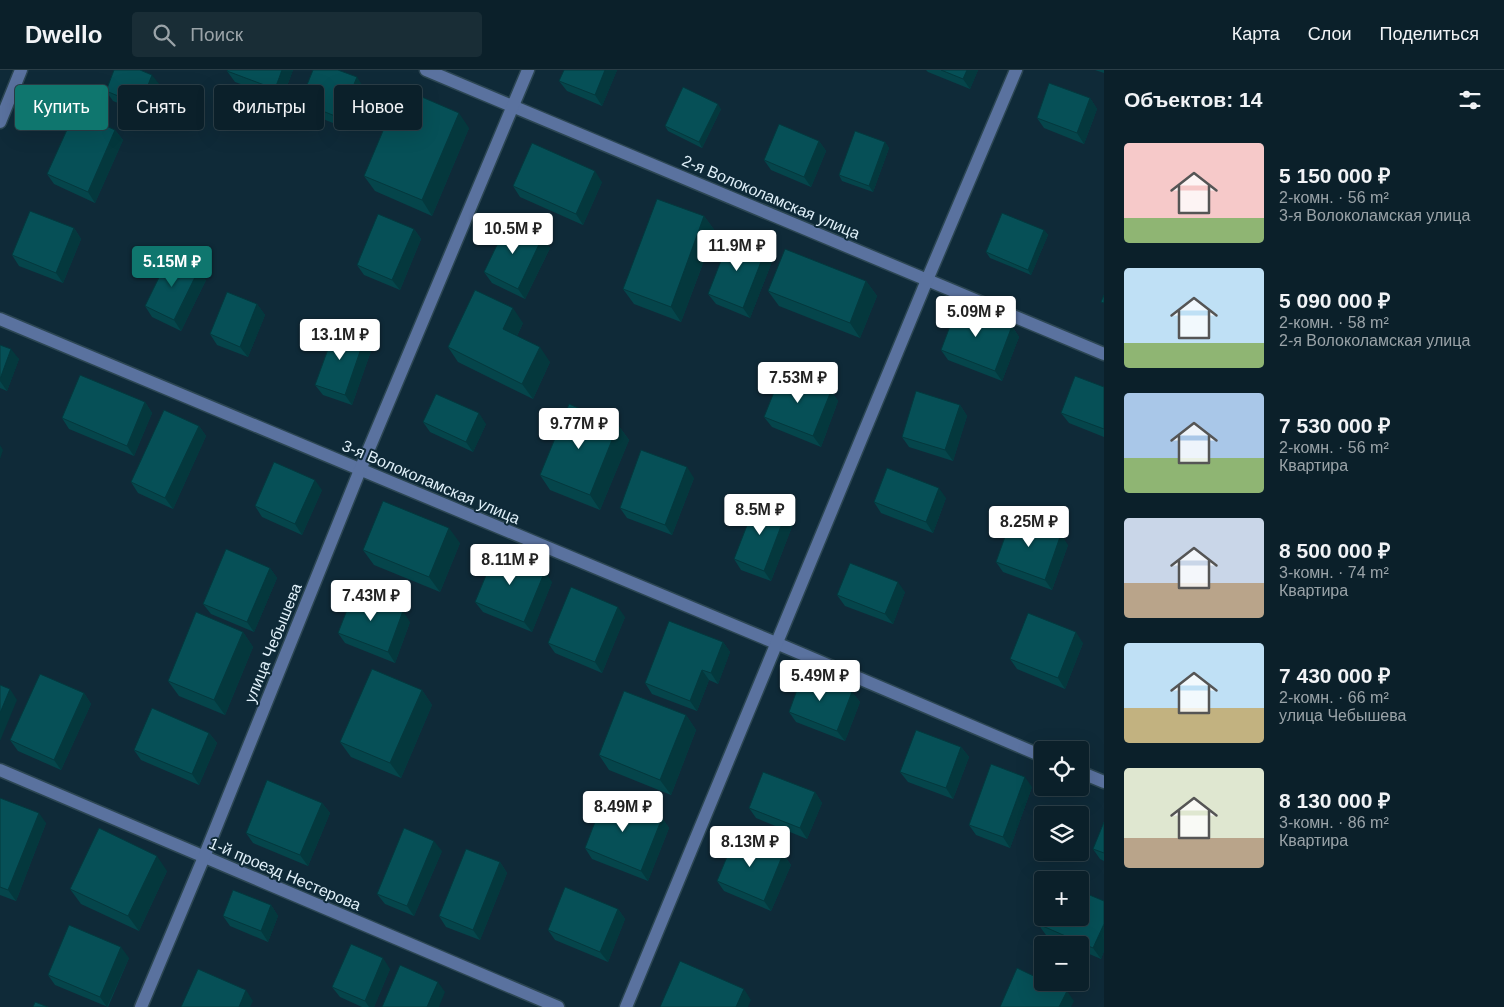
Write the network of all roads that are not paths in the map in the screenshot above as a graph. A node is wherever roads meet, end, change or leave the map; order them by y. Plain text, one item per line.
1 (21, 70) edge
2 (426, 70) edge
3 (528, 70) edge
4 (1016, 70) edge
5 (514, 107) junction
6 (0, 122) edge
7 (927, 280) junction
8 (0, 319) edge
9 (1104, 354) edge
10 (360, 470) junction
11 (776, 643) junction
12 (1034, 753) edge
13 (0, 770) edge
14 (1089, 776) edge
15 (1104, 782) edge
16 (204, 857) junction
17 (141, 1007) edge
18 (558, 1007) edge
19 (626, 1007) edge

1 - 6 street
2 - 5 street, 2-я Волоколамская улица
3 - 5 street, улица Чебышева
4 - 7 street
5 - 7 street, 2-я Волоколамская улица
5 - 10 street, улица Чебышева
7 - 9 street, 2-я Волоколамская улица
7 - 11 street
8 - 10 street, 3-я Волоколамская улица
10 - 11 street, 3-я Волоколамская улица
10 - 16 street, улица Чебышева
11 - 12 street, 3-я Волоколамская улица
11 - 19 street
13 - 16 street, 1-й проезд Нестерова
14 - 15 street
16 - 17 street, улица Чебышева
16 - 18 street, 1-й проезд Нестерова

